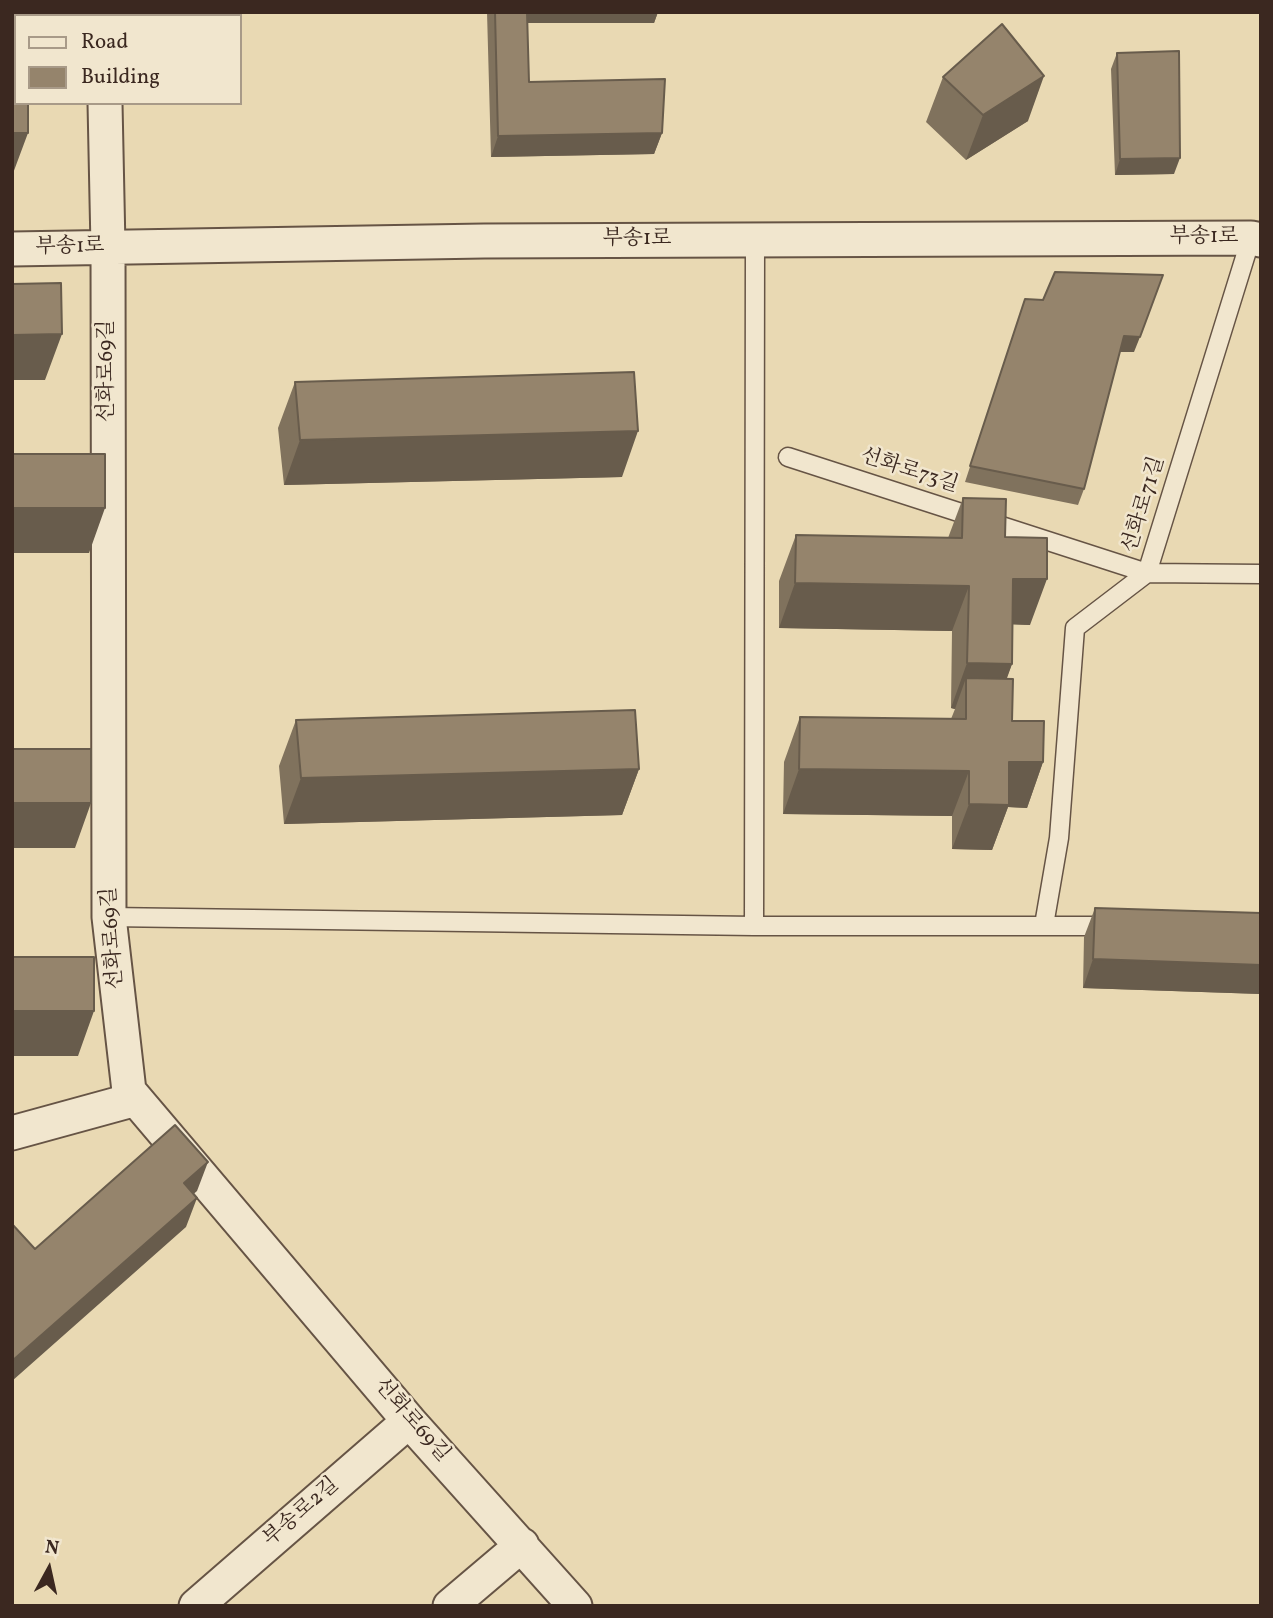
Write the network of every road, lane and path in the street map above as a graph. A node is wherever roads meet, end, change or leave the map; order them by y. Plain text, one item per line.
1 (105, 105) edge
2 (755, 239) junction
3 (1256, 239) edge
4 (108, 247) junction
5 (12, 249) edge
6 (788, 457) dead end
7 (1147, 573) junction
8 (1261, 574) edge
9 (109, 917) junction
10 (1044, 925) junction
11 (754, 926) junction
12 (1125, 926) edge
13 (136, 1099) junction
14 (12, 1133) edge
15 (409, 1421) junction
16 (522, 1545) junction
17 (196, 1606) edge
18 (450, 1606) edge
19 (575, 1606) edge

1 - 4 street, 선화로69길
2 - 3 street, 부송1로
2 - 4 street, 부송1로
2 - 11 lane
3 - 7 lane, 선화로71길
4 - 5 street, 부송1로
4 - 9 street, 선화로69길
6 - 7 lane, 선화로73길
7 - 8 lane, 선화로73길
7 - 10 lane, 선화로71길
9 - 11 lane
9 - 13 street, 선화로69길
10 - 11 lane
10 - 12 lane
13 - 14 street
13 - 15 street, 선화로69길
15 - 16 street, 선화로69길
15 - 17 street, 부송로2길
16 - 18 street
16 - 19 street, 선화로69길

